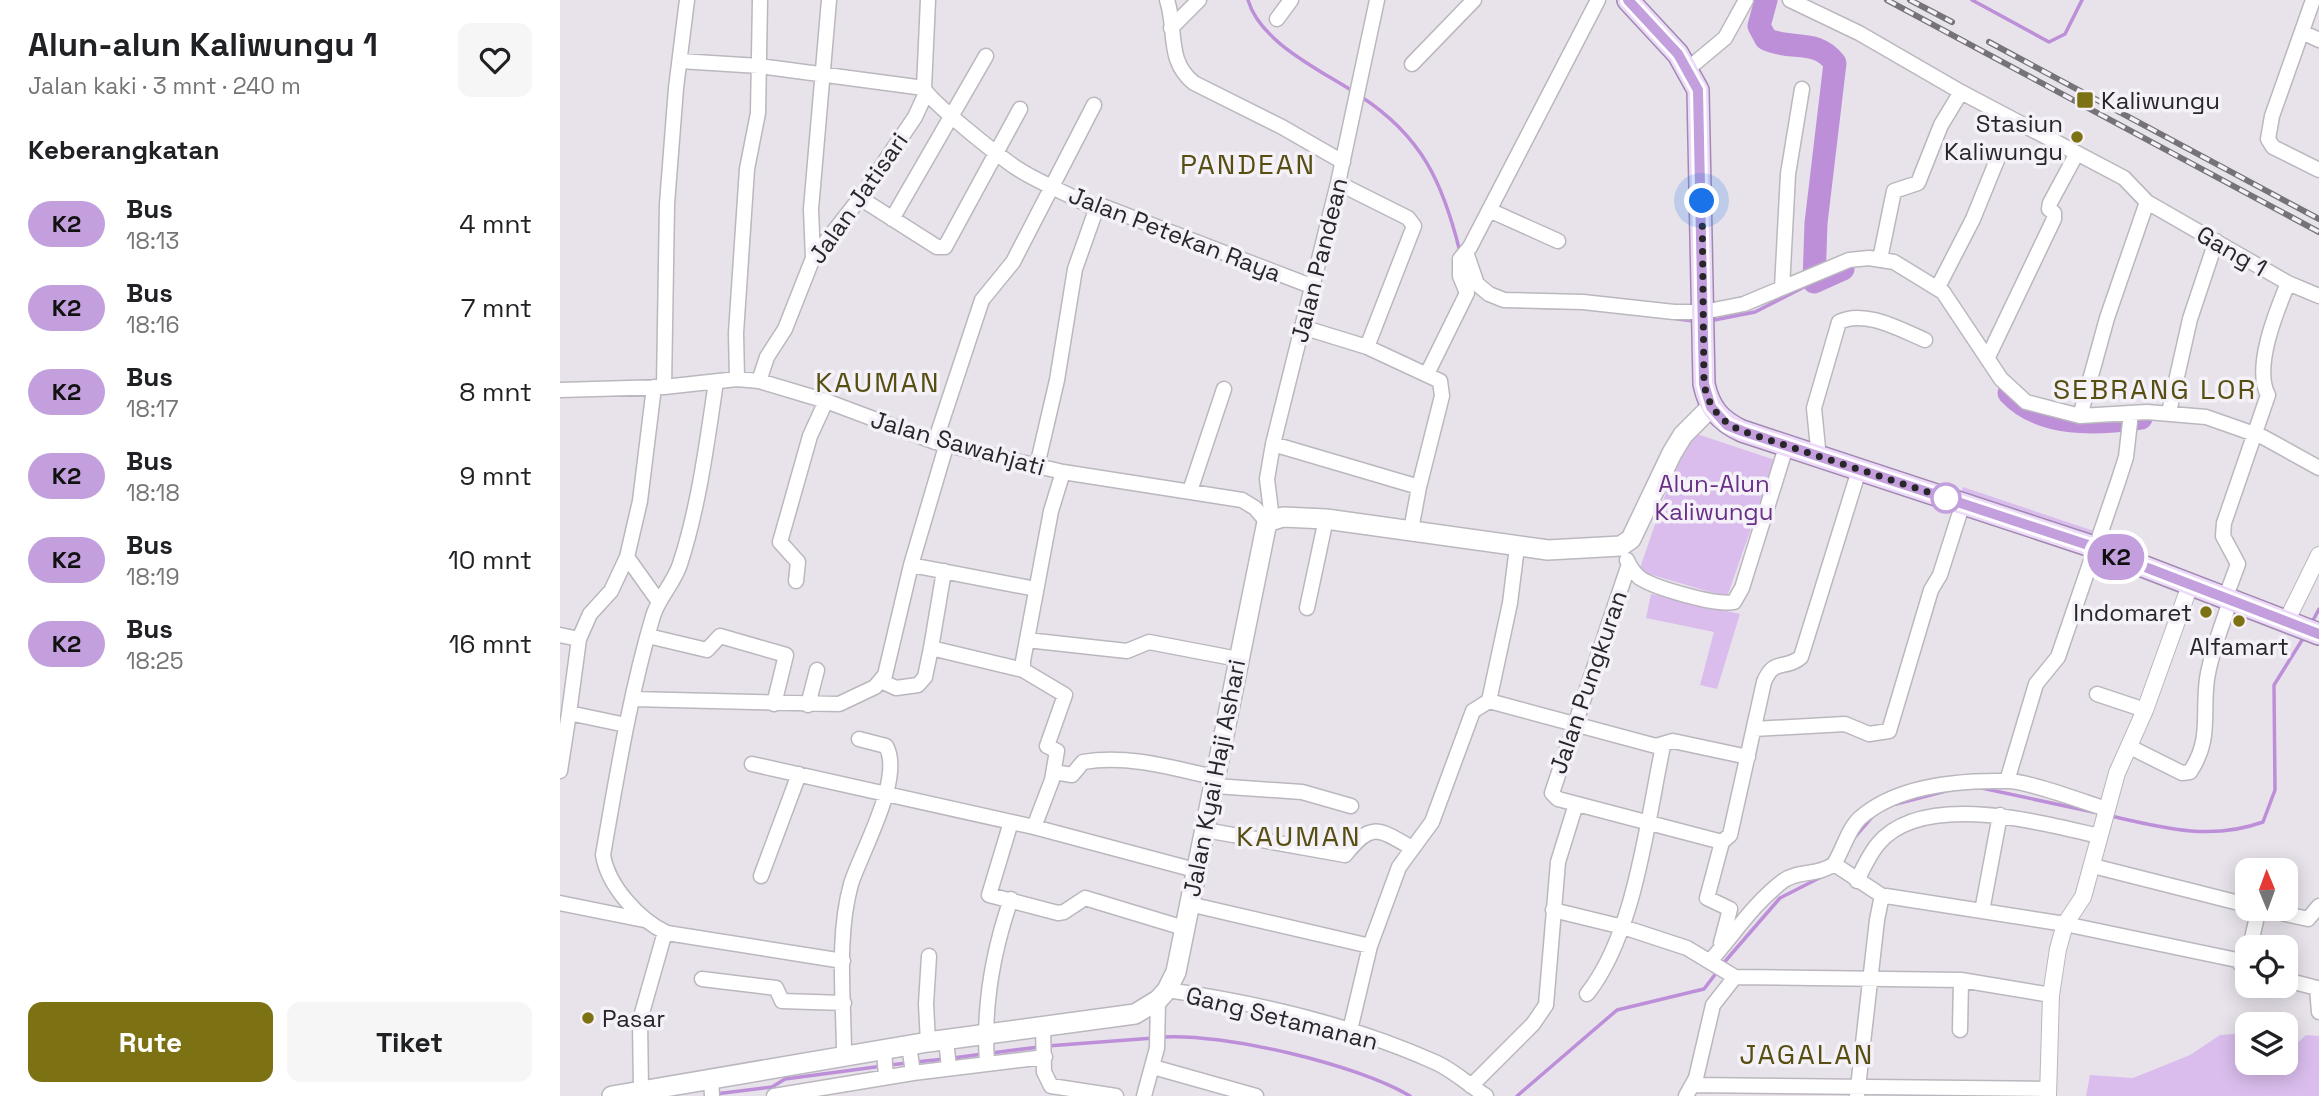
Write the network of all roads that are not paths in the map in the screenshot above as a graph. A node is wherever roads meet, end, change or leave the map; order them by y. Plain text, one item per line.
1 (687, 0) edge
2 (760, 0) edge
3 (830, 0) edge
4 (928, 0) edge
5 (1167, 0) edge
6 (1199, 0) edge
7 (1291, 0) edge
8 (1377, 0) edge
9 (1474, 0) edge
10 (1598, 0) edge
11 (1628, 0) edge
12 (1746, 0) edge
13 (1790, 0) edge
14 (2313, 0) edge
15 (1277, 19) dead end
16 (1171, 28) junction
17 (2302, 33) junction
18 (2319, 40) edge
19 (986, 56) dead end
20 (680, 61) junction
21 (1412, 64) dead end
22 (759, 66) junction
23 (1689, 68) junction
24 (823, 74) junction
25 (1802, 89) dead end
26 (925, 90) junction
27 (1961, 92) junction
28 (1094, 105) dead end
29 (1020, 109) dead end
30 (951, 115) junction
31 (998, 152) junction
32 (2077, 153) junction
33 (1997, 160) dead end
34 (1343, 162) junction
35 (2319, 170) edge
36 (1339, 183) junction
37 (1051, 185) junction
38 (860, 198) junction
39 (2147, 202) junction
40 (1097, 207) junction
41 (1489, 210) junction
42 (892, 219) junction
43 (1558, 241) dead end
44 (2216, 241) junction
45 (1463, 255) junction
46 (813, 258) junction
47 (1880, 259) junction
48 (2288, 283) junction
49 (1311, 286) junction
50 (1938, 287) junction
51 (1782, 288) junction
52 (2319, 296) edge
53 (1703, 318) junction
54 (1302, 327) junction
55 (1925, 340) dead end
56 (1367, 347) junction
57 (1988, 357) junction
58 (1427, 374) junction
59 (737, 379) junction
60 (759, 381) junction
61 (716, 382) junction
62 (659, 387) junction
63 (1224, 389) dead end
64 (560, 390) edge
65 (826, 401) junction
66 (1711, 407) junction
67 (2169, 412) junction
68 (2080, 416) junction
69 (2131, 418) junction
70 (2254, 437) junction
71 (941, 442) junction
72 (1273, 444) junction
73 (1786, 446) junction
74 (1819, 458) junction
75 (1037, 466) junction
76 (2319, 468) edge
77 (1859, 470) junction
78 (1063, 472) junction
79 (1419, 487) junction
80 (1190, 491) junction
81 (1963, 503) junction
82 (1326, 519) junction
83 (1269, 521) junction
84 (1411, 530) junction
85 (1517, 547) junction
86 (2095, 548) junction
87 (1625, 555) junction
88 (2319, 555) edge
89 (626, 557) junction
90 (911, 565) junction
91 (944, 571) junction
92 (796, 581) dead end
93 (2190, 585) junction
94 (1036, 589) junction
95 (2227, 600) junction
96 (659, 602) junction
97 (1307, 608) dead end
98 (2290, 623) junction
99 (2317, 631) edge
100 (560, 635) edge
101 (648, 636) junction
102 (579, 639) junction
103 (1027, 640) junction
104 (931, 648) junction
105 (1238, 659) junction
106 (817, 670) dead end
107 (1023, 670) junction
108 (881, 681) junction
109 (2097, 694) dead end
110 (632, 699) junction
111 (1489, 701) junction
112 (774, 704) junction
113 (808, 705) junction
114 (2145, 710) junction
115 (569, 713) junction
116 (1575, 723) junction
117 (626, 725) junction
118 (1754, 729) junction
119 (859, 739) dead end
120 (1663, 746) junction
121 (2130, 747) junction
122 (1748, 757) junction
123 (752, 764) dead end
124 (560, 771) edge
125 (1054, 772) junction
126 (799, 774) junction
127 (2007, 781) junction
128 (1216, 782) junction
129 (885, 792) junction
130 (1576, 804) junction
131 (1351, 806) dead end
132 (2106, 810) junction
133 (2000, 815) junction
134 (1011, 822) junction
135 (1646, 823) junction
136 (1034, 827) junction
137 (1205, 830) junction
138 (2100, 834) junction
139 (1722, 842) junction
140 (1412, 848) junction
141 (1835, 865) junction
142 (2093, 866) junction
143 (1195, 870) junction
144 (761, 876) dead end
145 (1854, 879) junction
146 (1884, 897) junction
147 (1011, 899) junction
148 (2235, 902) edge
149 (560, 903) edge
150 (1189, 904) junction
151 (2319, 906) edge
152 (1553, 910) junction
153 (1982, 911) junction
154 (2298, 917) edge
155 (644, 920) junction
156 (2066, 924) junction
157 (1623, 927) junction
158 (1184, 928) junction
159 (666, 932) junction
160 (1370, 946) junction
161 (929, 956) dead end
162 (1713, 958) junction
163 (2235, 960) edge
164 (843, 961) junction
165 (1733, 975) junction
166 (1870, 978) junction
167 (702, 979) dead end
168 (1961, 980) junction
169 (2298, 983) edge
170 (1587, 994) dead end
171 (1162, 995) junction
172 (2051, 995) junction
173 (844, 1003) junction
174 (2319, 1012) edge
175 (1044, 1030) junction
176 (1350, 1030) junction
177 (1960, 1030) dead end
178 (985, 1040) junction
179 (928, 1046) junction
180 (884, 1054) junction
181 (1045, 1055) junction
182 (844, 1056) junction
183 (987, 1063) junction
184 (1153, 1067) junction
185 (949, 1068) junction
186 (913, 1073) junction
187 (767, 1074) junction
188 (886, 1077) junction
189 (1471, 1086) junction
190 (712, 1088) edge
191 (641, 1091) junction
192 (1690, 1091) edge
193 (1858, 1091) edge
194 (2048, 1092) edge
195 (771, 1094) edge
196 (801, 1094) edge
197 (612, 1096) edge
198 (1115, 1096) edge
199 (1144, 1096) edge
200 (1256, 1096) edge
201 (1486, 1096) edge

1 - 20 street
2 - 22 street
3 - 24 street
4 - 26 street
5 - 16 street
6 - 16 street
7 - 15 street
8 - 34 street, Jalan Pandean
9 - 21 street
10 - 41 street
11 - 23 main road
12 - 23 street
13 - 27 street, Gang 1
14 - 17 street
16 - 34 street
17 - 18 street
17 - 35 street
19 - 30 street
20 - 22 street
20 - 62 street
22 - 24 street
22 - 59 street
23 - 53 main road
24 - 26 street
24 - 46 street
25 - 51 street
26 - 30 street, Jalan Petekan Raya
26 - 38 street, Jalan Jatisari
27 - 32 street, Gang 1
27 - 47 street
28 - 37 street
29 - 31 street
30 - 31 street, Jalan Petekan Raya
30 - 42 street
31 - 37 street, Jalan Petekan Raya
31 - 42 street
32 - 39 street, Gang 1
32 - 57 street
33 - 50 street
34 - 36 street, Jalan Pandean
36 - 49 street, Jalan Pandean
36 - 56 street
37 - 40 street, Jalan Petekan Raya
37 - 71 street
38 - 42 street
38 - 46 street, Jalan Jatisari
39 - 44 street, Gang 1
39 - 68 street
40 - 49 street, Jalan Petekan Raya
40 - 75 street
41 - 43 street
41 - 45 street
44 - 48 street, Gang 1
44 - 67 street
45 - 53 street
45 - 58 street
46 - 60 street, Jalan Jatisari
47 - 50 street
47 - 51 street
48 - 52 street, Gang 1
48 - 70 street
49 - 54 street, Jalan Pandean
50 - 57 street
51 - 53 street
53 - 66 main road
54 - 56 street
54 - 72 street, Jalan Pandean
55 - 74 street
56 - 58 street
57 - 68 street
58 - 79 street
59 - 60 street, Jalan Sawahjati
59 - 61 street, Jalan Sawahjati
60 - 65 street, Jalan Sawahjati
61 - 62 street, Jalan Sawahjati
61 - 96 street
62 - 64 street, Jalan Sawahjati
62 - 89 street
63 - 80 street
65 - 71 street, Jalan Sawahjati
65 - 92 street
66 - 73 main road
66 - 87 main road
67 - 69 street
67 - 70 street
68 - 69 street
69 - 86 street
70 - 76 street
70 - 95 street
71 - 75 street, Jalan Sawahjati
71 - 90 street
72 - 79 street
72 - 83 street, Jalan Pandean
73 - 74 main road
73 - 87 street
74 - 77 main road
75 - 78 street, Jalan Sawahjati
77 - 81 main road
77 - 118 street
78 - 80 street, Jalan Sawahjati
78 - 94 street
79 - 84 street
80 - 83 street, Jalan Sawahjati
81 - 86 main road
81 - 118 street
82 - 83 main road
82 - 84 main road
82 - 97 street
83 - 105 main road, Jalan Kyai Haji Ashari
84 - 85 main road
85 - 87 main road
85 - 111 street
86 - 93 main road
86 - 127 street
87 - 116 street, Jalan Pungkuran
88 - 98 street
89 - 96 street
89 - 102 street
90 - 91 street
90 - 108 street
91 - 94 street
91 - 104 street
93 - 95 main road
93 - 114 street
94 - 103 street
95 - 98 main road
95 - 121 street
96 - 101 street
98 - 99 main road
100 - 102 street
101 - 110 street
101 - 112 street
102 - 115 street
103 - 105 street
103 - 107 street
104 - 107 street
104 - 108 street
105 - 128 main road, Jalan Kyai Haji Ashari
106 - 113 street
107 - 125 street
108 - 113 street
109 - 114 street
110 - 112 street
110 - 117 street
111 - 116 street
111 - 140 street
112 - 113 street
114 - 121 street
115 - 117 street
115 - 124 street
116 - 120 street
116 - 130 street, Jalan Pungkuran
117 - 155 street
118 - 122 street
119 - 129 street
120 - 122 street
120 - 135 street
121 - 132 street
122 - 139 street
123 - 126 street
125 - 128 street
125 - 136 street
126 - 129 street
126 - 144 street
127 - 132 street
127 - 141 street
128 - 131 street
128 - 137 main road, Jalan Kyai Haji Ashari
129 - 134 street
129 - 164 street
130 - 135 street
130 - 152 street, Jalan Pungkuran
132 - 138 street
133 - 138 street
133 - 145 street
133 - 153 street
134 - 136 street
134 - 147 street
135 - 139 street
135 - 157 street
136 - 143 street
137 - 140 street
137 - 143 main road, Jalan Kyai Haji Ashari
138 - 142 street
139 - 162 street
140 - 160 street
141 - 145 street
141 - 162 street
142 - 148 street
142 - 156 street
143 - 150 main road, Jalan Kyai Haji Ashari
145 - 146 street
146 - 153 street
146 - 166 street
147 - 158 street
147 - 178 street
149 - 155 street
150 - 158 main road, Jalan Kyai Haji Ashari
150 - 160 street
151 - 154 street
152 - 157 street
152 - 189 street, Jalan Pungkuran
153 - 156 street
155 - 159 street
156 - 163 street
156 - 172 street
157 - 162 street
157 - 170 street
158 - 171 main road, Jalan Kyai Haji Ashari
159 - 164 street
159 - 191 street
160 - 176 street
161 - 179 street
162 - 165 street
164 - 173 street
165 - 166 street
165 - 192 street
166 - 168 street
166 - 193 street
167 - 173 street
168 - 172 street
168 - 177 street
169 - 174 street
171 - 175 main road
171 - 176 street, Gang Setamanan
171 - 184 street
172 - 194 street
173 - 182 street
175 - 178 main road
175 - 181 street
176 - 189 street, Gang Setamanan
178 - 179 main road
178 - 183 street
179 - 180 main road
179 - 185 street
179 - 186 street
180 - 182 main road
180 - 188 street
181 - 183 street
181 - 198 street
182 - 187 main road
183 - 185 street
184 - 199 street
184 - 200 street
185 - 186 street
186 - 188 street
187 - 190 main road
187 - 195 street
188 - 196 street
189 - 201 street, Gang Setamanan
190 - 191 main road
191 - 197 main road
192 - 193 street
193 - 194 street
195 - 196 street

